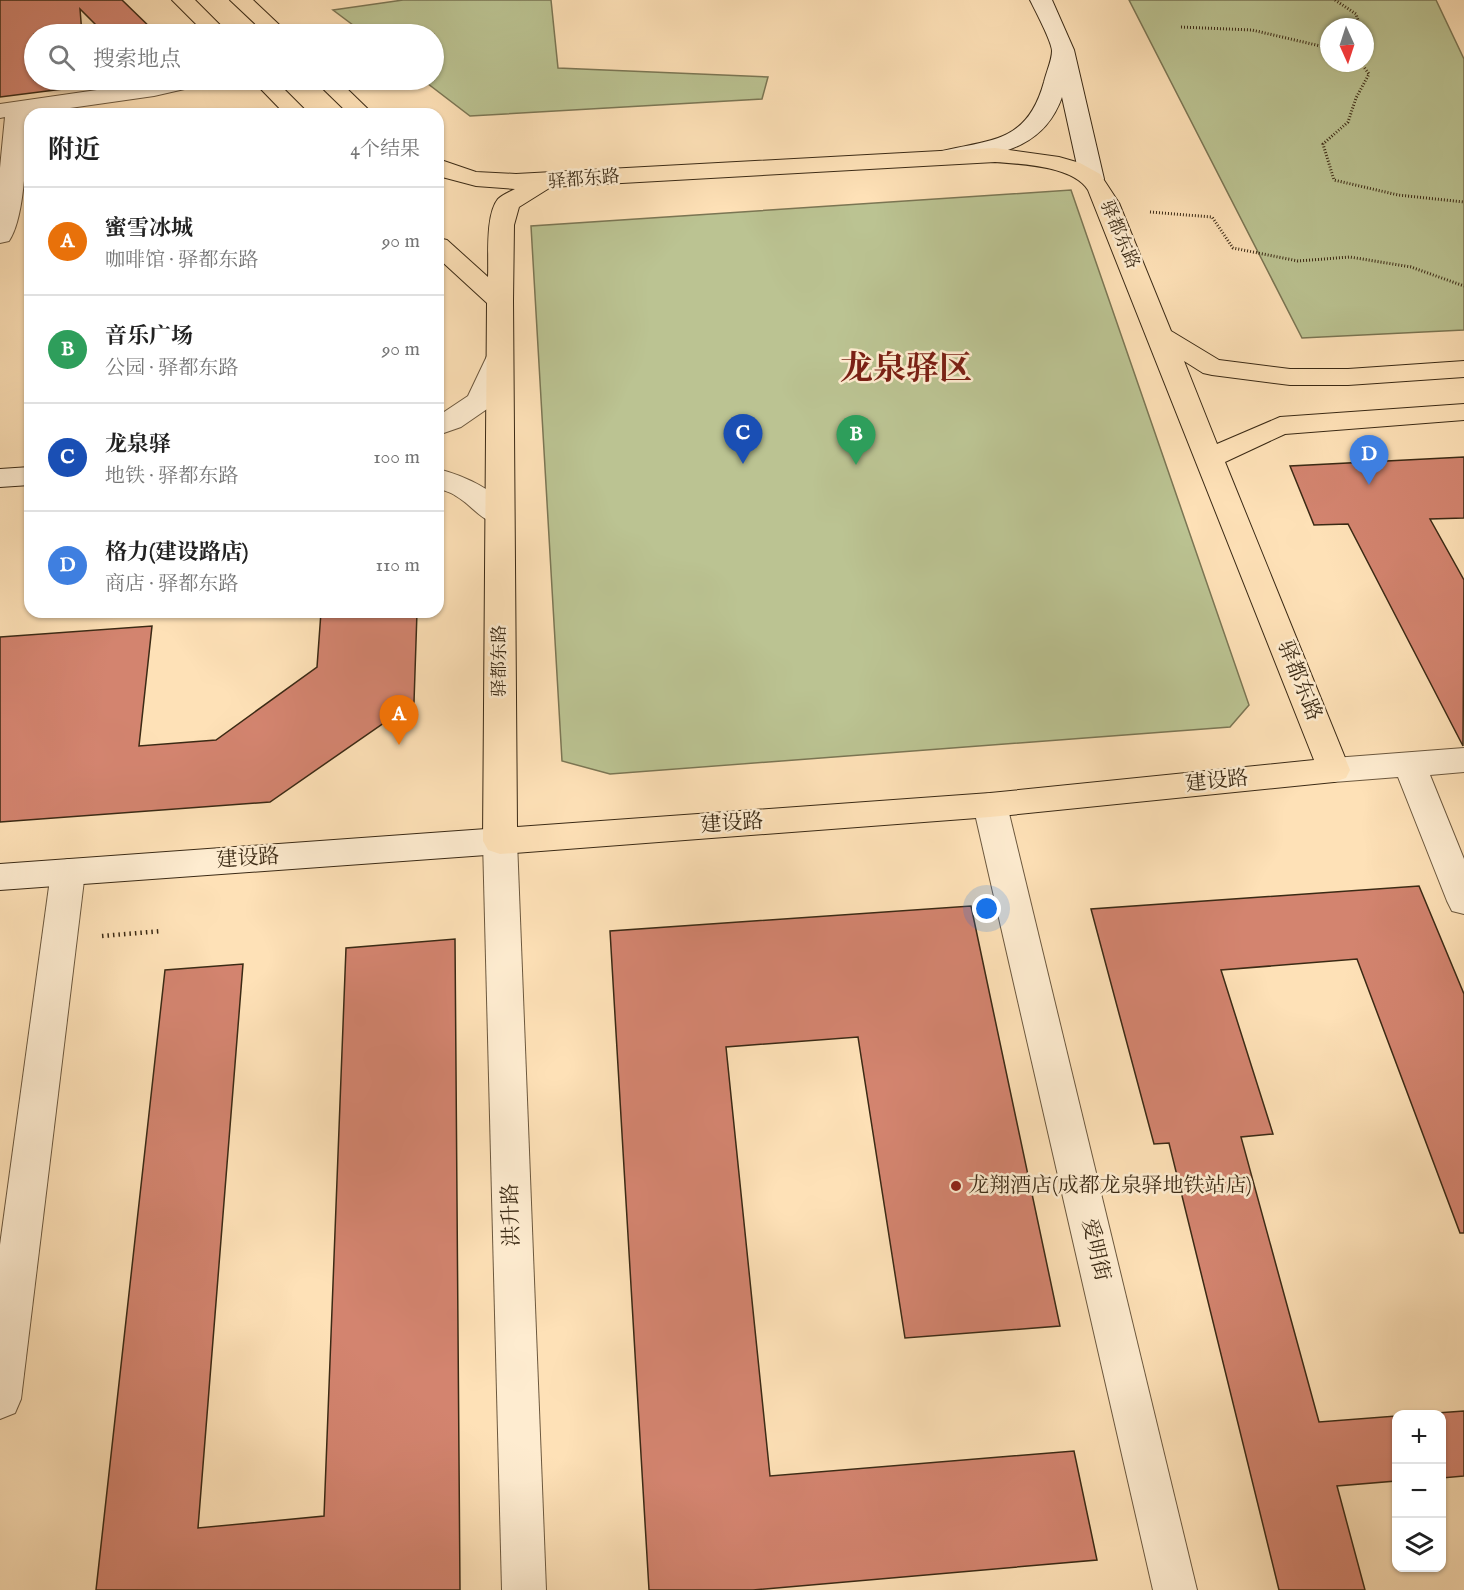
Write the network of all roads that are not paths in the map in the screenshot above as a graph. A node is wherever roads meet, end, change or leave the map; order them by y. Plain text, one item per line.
1 (183, 0) edge
2 (241, 0) edge
3 (1041, 0) edge
4 (208, 24) edge
5 (267, 24) edge
6 (1063, 50) junction
7 (147, 90) edge
8 (273, 90) edge
9 (336, 90) edge
10 (292, 108) edge
11 (355, 108) edge
12 (9, 110) edge
13 (945, 158) junction
14 (444, 170) edge
15 (1092, 179) junction
16 (545, 180) junction
17 (19, 201) edge
18 (0, 236) edge
19 (444, 250) edge
20 (500, 301) junction
21 (1159, 335) junction
22 (500, 356) junction
23 (1464, 369) edge
24 (1464, 412) edge
25 (444, 424) edge
26 (1209, 459) junction
27 (24, 476) edge
28 (0, 478) edge
29 (444, 480) edge
30 (500, 516) junction
31 (1464, 760) edge
32 (1409, 764) junction
33 (1334, 770) junction
34 (990, 805) junction
35 (500, 841) junction
36 (68, 872) junction
37 (0, 877) edge
38 (1464, 901) edge
39 (0, 1399) edge
40 (524, 1590) edge
41 (1175, 1590) edge

1 - 4 highway
2 - 5 highway
3 - 6 street
6 - 13 street
6 - 15 street
7 - 12 street
8 - 10 highway
9 - 11 highway
12 - 17 street
13 - 15 highway, 驿都东路
13 - 16 highway, 驿都东路
14 - 16 highway
15 - 21 highway, 驿都东路
16 - 20 highway, 驿都东路
17 - 18 street
19 - 20 highway
20 - 22 highway, 驿都东路
21 - 23 highway
21 - 26 highway, 驿都东路
22 - 25 street
22 - 30 highway, 驿都东路
24 - 26 highway
26 - 33 highway, 驿都东路
27 - 28 street
29 - 30 street
30 - 35 highway, 驿都东路
31 - 32 street, 建设路
32 - 33 street, 建设路
32 - 38 street
33 - 34 highway, 建设路
34 - 35 highway, 建设路
34 - 41 street, 爱明街
35 - 36 street, 建设路
35 - 40 street, 洪升路
36 - 37 street, 建设路
36 - 39 street

